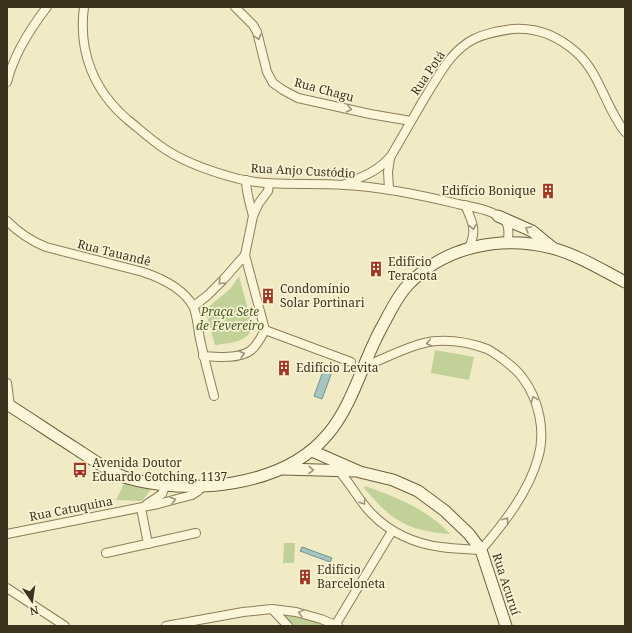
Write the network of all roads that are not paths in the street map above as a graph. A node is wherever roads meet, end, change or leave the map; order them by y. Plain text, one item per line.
1 (47, 7) edge
2 (77, 7) edge
3 (84, 7) edge
4 (235, 7) edge
5 (83, 16) junction
6 (8, 76) edge
7 (411, 121) junction
8 (625, 132) edge
9 (391, 156) junction
10 (246, 180) junction
11 (269, 184) junction
12 (343, 185) junction
13 (389, 189) junction
14 (249, 195) junction
15 (263, 197) junction
16 (465, 205) junction
17 (253, 216) junction
18 (498, 216) junction
19 (7, 221) edge
20 (508, 242) junction
21 (469, 248) junction
22 (554, 249) junction
23 (244, 255) junction
24 (625, 282) edge
25 (194, 306) junction
26 (265, 330) junction
27 (203, 356) junction
28 (351, 362) dead end
29 (363, 367) junction
30 (7, 383) edge
31 (214, 396) dead end
32 (8, 405) edge
33 (312, 451) junction
34 (283, 469) junction
35 (339, 471) junction
36 (360, 472) junction
37 (166, 484) junction
38 (203, 486) junction
39 (140, 508) junction
40 (392, 531) junction
41 (196, 533) dead end
42 (7, 534) edge
43 (148, 544) junction
44 (482, 550) junction
45 (106, 553) dead end
46 (7, 588) edge
47 (272, 609) junction
48 (337, 625) edge
49 (65, 626) edge
50 (166, 626) edge
51 (288, 626) edge
52 (506, 626) edge

1 - 6 street
2 - 5 street
3 - 5 street, Rua Anjo Custódio
4 -> 7 street, Rua Chagu
5 - 10 street, Rua Anjo Custódio
7 - 8 street, Rua Potá
7 - 9 street, Rua Potá
9 - 12 street, Rua Potá
9 - 13 street, Rua Potá
10 - 11 street, Rua Anjo Custódio
10 - 14 street
11 - 12 street, Rua Anjo Custódio
11 - 15 street
12 - 13 street, Rua Anjo Custódio
13 - 16 street, Rua Anjo Custódio
14 - 15 street
14 - 17 street
15 - 17 street
16 - 18 street, Rua Anjo Custódio
16 -> 21 street
17 - 23 street
18 - 20 street
22 -> 18 main road
19 - 25 street, Rua Tauandê
20 - 21 main road
20 - 22 main road
21 - 29 main road
22 - 24 main road
23 -> 25 street
23 - 26 street
25 - 27 street
27 -> 26 street
26 - 28 street
27 - 31 street
29 - 33 main road
44 -> 29 street
30 - 32 street
32 - 37 main road
33 - 34 main road
33 - 36 main road
34 -> 35 main road
34 - 38 main road
35 - 36 main road
35 -> 40 street
36 - 44 main road
37 - 38 main road
37 - 39 street, Rua Catuquina
39 -> 38 street, Rua Catuquina
39 - 42 street, Rua Catuquina
39 - 43 street
40 - 44 street
40 - 48 street
41 - 43 street
43 - 45 street
44 - 52 main road, Rua Acuruí
46 - 49 street
48 -> 47 street
47 - 50 street
47 - 51 street

